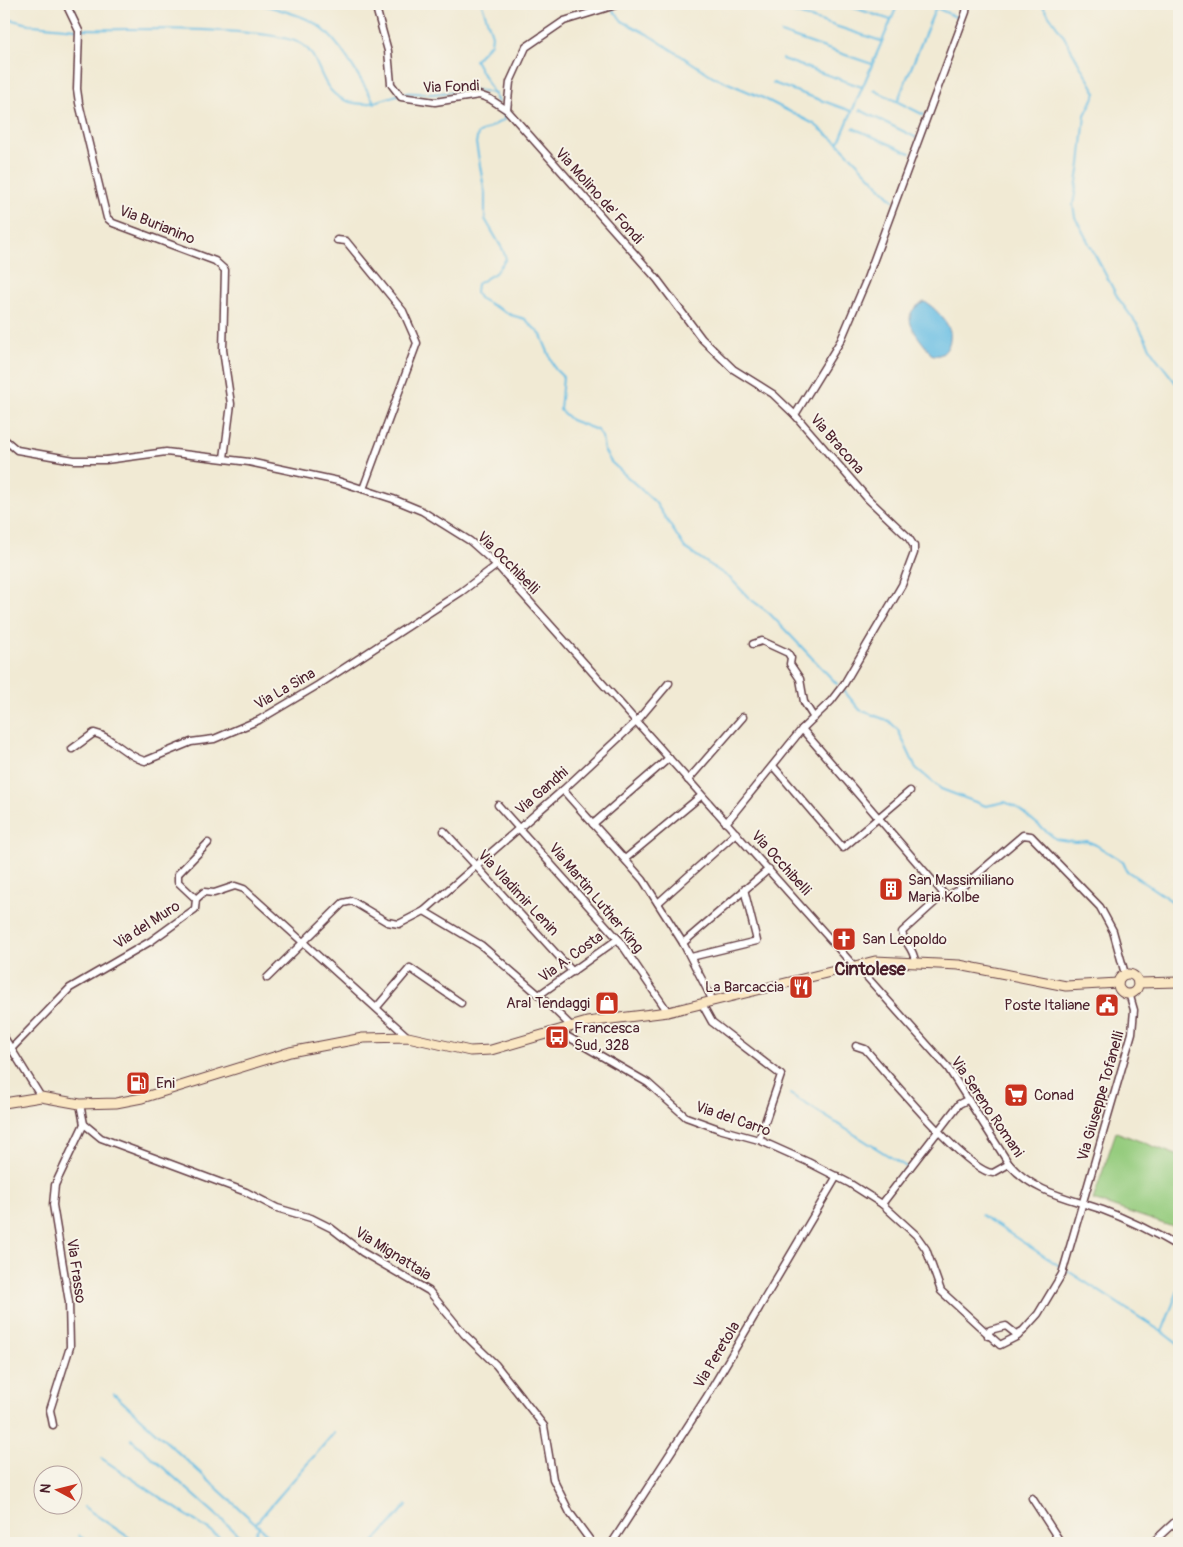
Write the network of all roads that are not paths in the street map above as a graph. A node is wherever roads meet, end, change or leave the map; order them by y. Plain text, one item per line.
1 (66, 4) edge
2 (375, 4) edge
3 (619, 4) edge
4 (967, 4) edge
5 (507, 110) junction
6 (337, 240) dead end
7 (795, 415) junction
8 (4, 439) edge
9 (224, 458) junction
10 (363, 489) junction
11 (497, 565) junction
12 (753, 644) dead end
13 (669, 683) dead end
14 (743, 717) dead end
15 (814, 718) junction
16 (637, 720) junction
17 (802, 729) junction
18 (72, 749) dead end
19 (669, 758) junction
20 (773, 766) junction
21 (688, 780) junction
22 (563, 790) junction
23 (910, 791) dead end
24 (701, 796) junction
25 (498, 805) dead end
26 (878, 818) junction
27 (726, 823) junction
28 (593, 824) junction
29 (518, 828) junction
30 (444, 831) dead end
31 (736, 832) junction
32 (208, 844) dead end
33 (625, 859) junction
34 (477, 866) junction
35 (769, 869) junction
36 (744, 889) junction
37 (944, 894) junction
38 (196, 899) junction
39 (658, 903) junction
40 (424, 911) junction
41 (618, 939) junction
42 (304, 942) junction
43 (683, 943) junction
44 (692, 957) junction
45 (916, 961) junction
46 (857, 965) junction
47 (573, 972) junction
48 (1125, 974) junction
49 (267, 978) dead end
50 (1179, 982) edge
51 (1138, 983) junction
52 (1118, 984) junction
53 (1129, 993) junction
54 (540, 995) junction
55 (714, 1001) junction
56 (461, 1003) dead end
57 (702, 1004) junction
58 (377, 1007) junction
59 (668, 1012) junction
60 (571, 1026) junction
61 (558, 1031) junction
62 (408, 1037) junction
63 (4, 1038) edge
64 (856, 1046) dead end
65 (11, 1049) junction
66 (42, 1097) junction
67 (967, 1100) junction
68 (4, 1103) edge
69 (80, 1104) junction
70 (84, 1124) junction
71 (939, 1132) junction
72 (759, 1140) junction
73 (1009, 1164) junction
74 (837, 1176) junction
75 (882, 1204) junction
76 (1083, 1204) junction
77 (1179, 1247) edge
78 (1024, 1330) junction
79 (988, 1336) junction
80 (53, 1425) dead end
81 (1032, 1498) dead end
82 (1179, 1518) edge
83 (592, 1543) edge
84 (612, 1543) edge
85 (1061, 1543) edge
86 (1152, 1543) edge

1 - 9 street, Via Burianino
2 - 5 street, Via Fondi
3 - 5 street
4 - 7 street, Via Bracona
5 - 7 street, Via Molino de' Fondi
6 - 10 street
7 - 15 street, Via Bracona
8 - 9 street, Via Occhibelli
9 - 10 street, Via Occhibelli
10 - 11 street, Via Occhibelli
11 - 16 street, Via Occhibelli
11 - 18 street, Via La Sina
12 - 15 street
13 - 16 street, Via Gandhi
14 - 21 street
15 - 17 street, Via Bracona
16 - 19 street, Via Occhibelli
16 - 22 street, Via Gandhi
17 - 20 street, Via Bracona
17 - 26 street
19 - 21 street, Via Occhibelli
19 - 28 street
20 - 26 street
20 - 27 street, Via Bracona
21 - 24 street, Via Occhibelli
22 - 28 street
22 - 29 street, Via Gandhi
23 - 26 street
24 - 27 street, Via Occhibelli
24 - 33 street
25 - 29 street, Via Martin Luther King
26 - 37 street
27 - 31 street, Via Occhibelli
28 - 33 street
29 - 34 street, Via Gandhi
29 - 41 street, Via Martin Luther King
30 - 34 street, Via Vladimir Lenin
31 - 35 street, Via Occhibelli
31 - 39 street
32 - 38 street
33 - 39 street
34 - 40 street, Via Gandhi
34 - 47 street, Via Vladimir Lenin
35 - 36 street
35 - 46 street, Via Occhibelli
36 - 43 street
36 - 44 street
37 - 45 street
37 - 48 street
38 - 42 street, Via del Muro
38 - 65 street, Via del Muro
39 - 43 street
40 - 42 street, Via Gandhi
40 - 54 street
41 - 47 street, Via A. Costa
41 - 59 street, Via Martin Luther King
42 - 49 street
42 - 58 street, Via del Muro
43 - 44 street
44 - 55 street
45 - 46 street
45 - 52 street
46 - 55 street
46 - 67 street, Via Sereno Romani
47 - 54 street, Via A. Costa
48 - 51 street
48 - 52 street
50 - 51 street
51 - 53 street
52 - 53 street
53 - 76 street, Via Giuseppe Tofanelli
54 - 60 street
55 - 57 street
56 - 58 street
57 - 59 street
57 - 72 street
58 - 62 street, Via del Muro
59 - 60 street
60 - 61 street
61 - 62 street
61 - 72 street, Via del Carro
62 - 69 street
63 - 65 street
64 - 71 street
65 - 66 street
66 - 68 street
66 - 69 street
67 - 71 street
67 - 73 street, Via Sereno Romani
69 - 70 street
70 - 80 street, Via Frasso
70 - 83 street, Via Mignattaia
71 - 73 street
71 - 75 street
72 - 74 street, Via del Carro
73 - 76 street, Via Sereno Romani
74 - 75 street, Via del Carro
74 - 84 street, Via Peretola
75 - 79 street, Via del Carro
76 - 77 street, Via Sereno Romani
76 - 78 street, Via Giuseppe Tofanelli
78 - 79 street, Via Giuseppe Tofanelli
78 - 79 street
81 - 85 street
82 - 86 street

